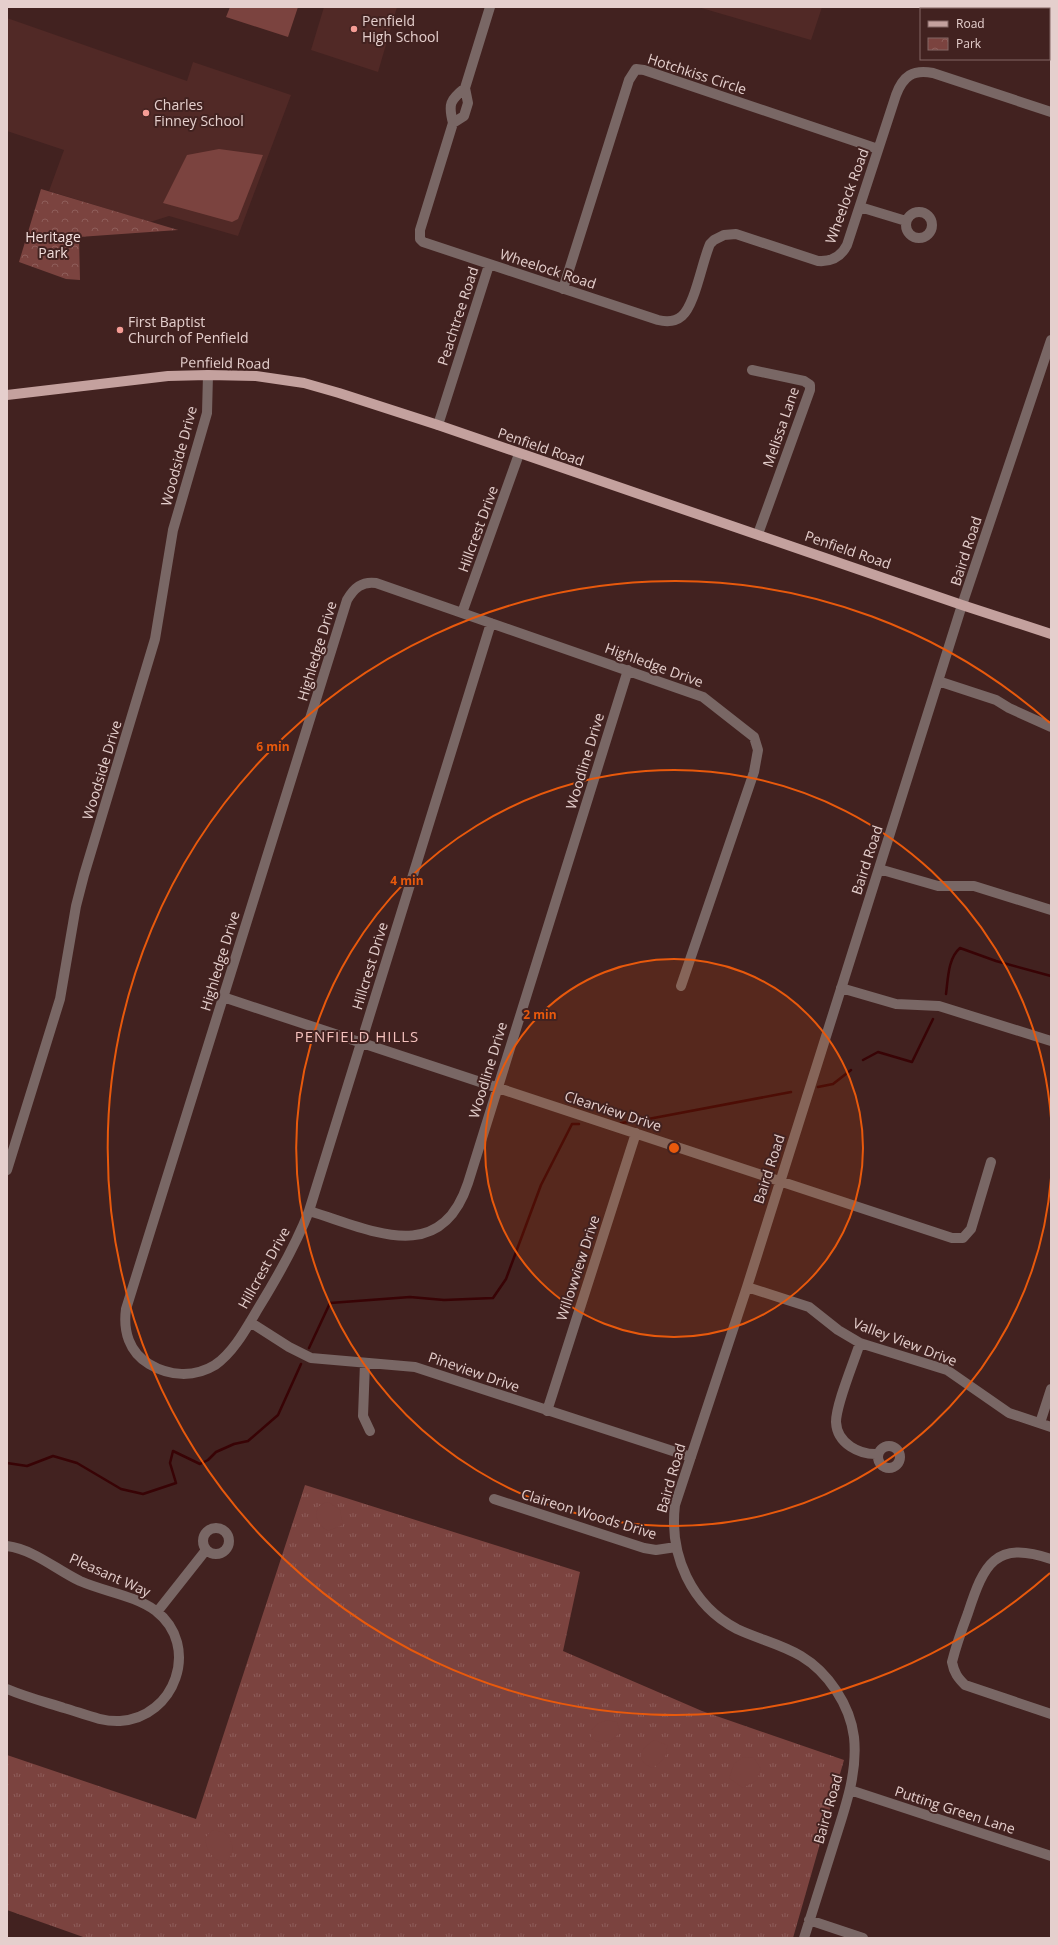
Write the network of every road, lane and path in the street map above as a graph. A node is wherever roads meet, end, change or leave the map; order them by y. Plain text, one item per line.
1 (490, 7) edge
2 (465, 88) junction
3 (1051, 112) edge
4 (454, 123) junction
5 (878, 149) junction
6 (860, 207) junction
7 (906, 221) dead end
8 (489, 265) junction
9 (563, 289) junction
10 (1051, 340) edge
11 (752, 370) dead end
12 (208, 375) junction
13 (7, 395) edge
14 (438, 426) junction
15 (519, 454) junction
16 (758, 534) junction
17 (962, 605) junction
18 (462, 613) junction
19 (491, 623) junction
20 (1051, 634) edge
21 (628, 670) junction
22 (938, 681) junction
23 (1051, 727) edge
24 (880, 869) junction
25 (1051, 910) edge
26 (681, 986) dead end
27 (841, 988) junction
28 (223, 997) junction
29 (1051, 1041) edge
30 (361, 1042) junction
31 (497, 1088) junction
32 (636, 1133) junction
33 (991, 1162) dead end
34 (7, 1170) edge
35 (780, 1181) junction
36 (309, 1211) junction
37 (747, 1287) junction
38 (250, 1322) junction
39 (860, 1343) junction
40 (365, 1362) junction
41 (167, 1372) joint
42 (1051, 1389) edge
43 (547, 1411) junction
44 (1040, 1423) junction
45 (1051, 1427) edge
46 (370, 1431) dead end
47 (878, 1454) dead end
48 (691, 1457) junction
49 (494, 1499) dead end
50 (7, 1546) edge
51 (676, 1547) junction
52 (206, 1550) dead end
53 (1051, 1558) edge
54 (157, 1612) junction
55 (7, 1688) edge
56 (1051, 1714) edge
57 (850, 1790) junction
58 (1051, 1856) edge
59 (809, 1920) junction
60 (804, 1938) edge
61 (864, 1938) edge

1 - 2 street, Peachtree Road
2 - 4 street, Peachtree Road
2 - 4 street, Peachtree Road
3 - 5 street, Wheelock Road
4 - 8 street, Peachtree Road
5 - 6 street, Wheelock Road
5 - 9 street, Hotchkiss Circle
6 - 7 street
6 - 9 street, Wheelock Road
8 - 9 street, Wheelock Road
8 - 14 street, Peachtree Road
10 - 17 street, Baird Road
11 - 16 street, Melissa Lane
12 - 13 main road, Penfield Road
12 - 14 main road, Penfield Road
12 - 34 street, Woodside Drive
14 - 15 main road, Penfield Road
15 - 16 main road, Penfield Road
15 - 18 street, Hillcrest Drive
16 - 17 main road, Penfield Road
17 - 20 main road, Penfield Road
17 - 22 street, Baird Road
18 - 19 street, Highledge Drive
18 - 28 street, Highledge Drive
19 - 21 street, Highledge Drive
19 - 30 street, Hillcrest Drive
21 - 26 street, Highledge Drive
21 - 31 street, Woodline Drive
22 - 23 street
22 - 24 street, Baird Road
24 - 25 street
24 - 27 street, Baird Road
27 - 29 street
27 - 35 street, Baird Road
28 - 30 street, Clearview Drive
28 - 41 street, Highledge Drive
30 - 31 street, Clearview Drive
30 - 36 street, Hillcrest Drive
31 - 32 street, Clearview Drive
31 - 36 street, Woodline Drive
32 - 35 street, Clearview Drive
32 - 43 street, Willowview Drive
33 - 35 street, Clearview Drive
35 - 37 street, Baird Road
36 - 38 street, Hillcrest Drive
37 - 39 street, Valley View Drive
37 - 48 street, Baird Road
38 - 40 street, Pineview Drive
38 - 41 street, Hillcrest Drive
39 - 44 street, Valley View Drive
39 - 47 street
40 - 43 street, Pineview Drive
40 - 46 street
42 - 44 street
43 - 48 street, Pineview Drive
44 - 45 street, Valley View Drive
48 - 51 street, Baird Road
49 - 51 street, Claireon Woods Drive
50 - 54 street, Pleasant Way
51 - 57 street, Baird Road
52 - 54 street
53 - 56 street
54 - 55 street, Pleasant Way
57 - 58 street, Putting Green Lane
57 - 59 street, Baird Road
59 - 60 street, Baird Road
59 - 61 street

